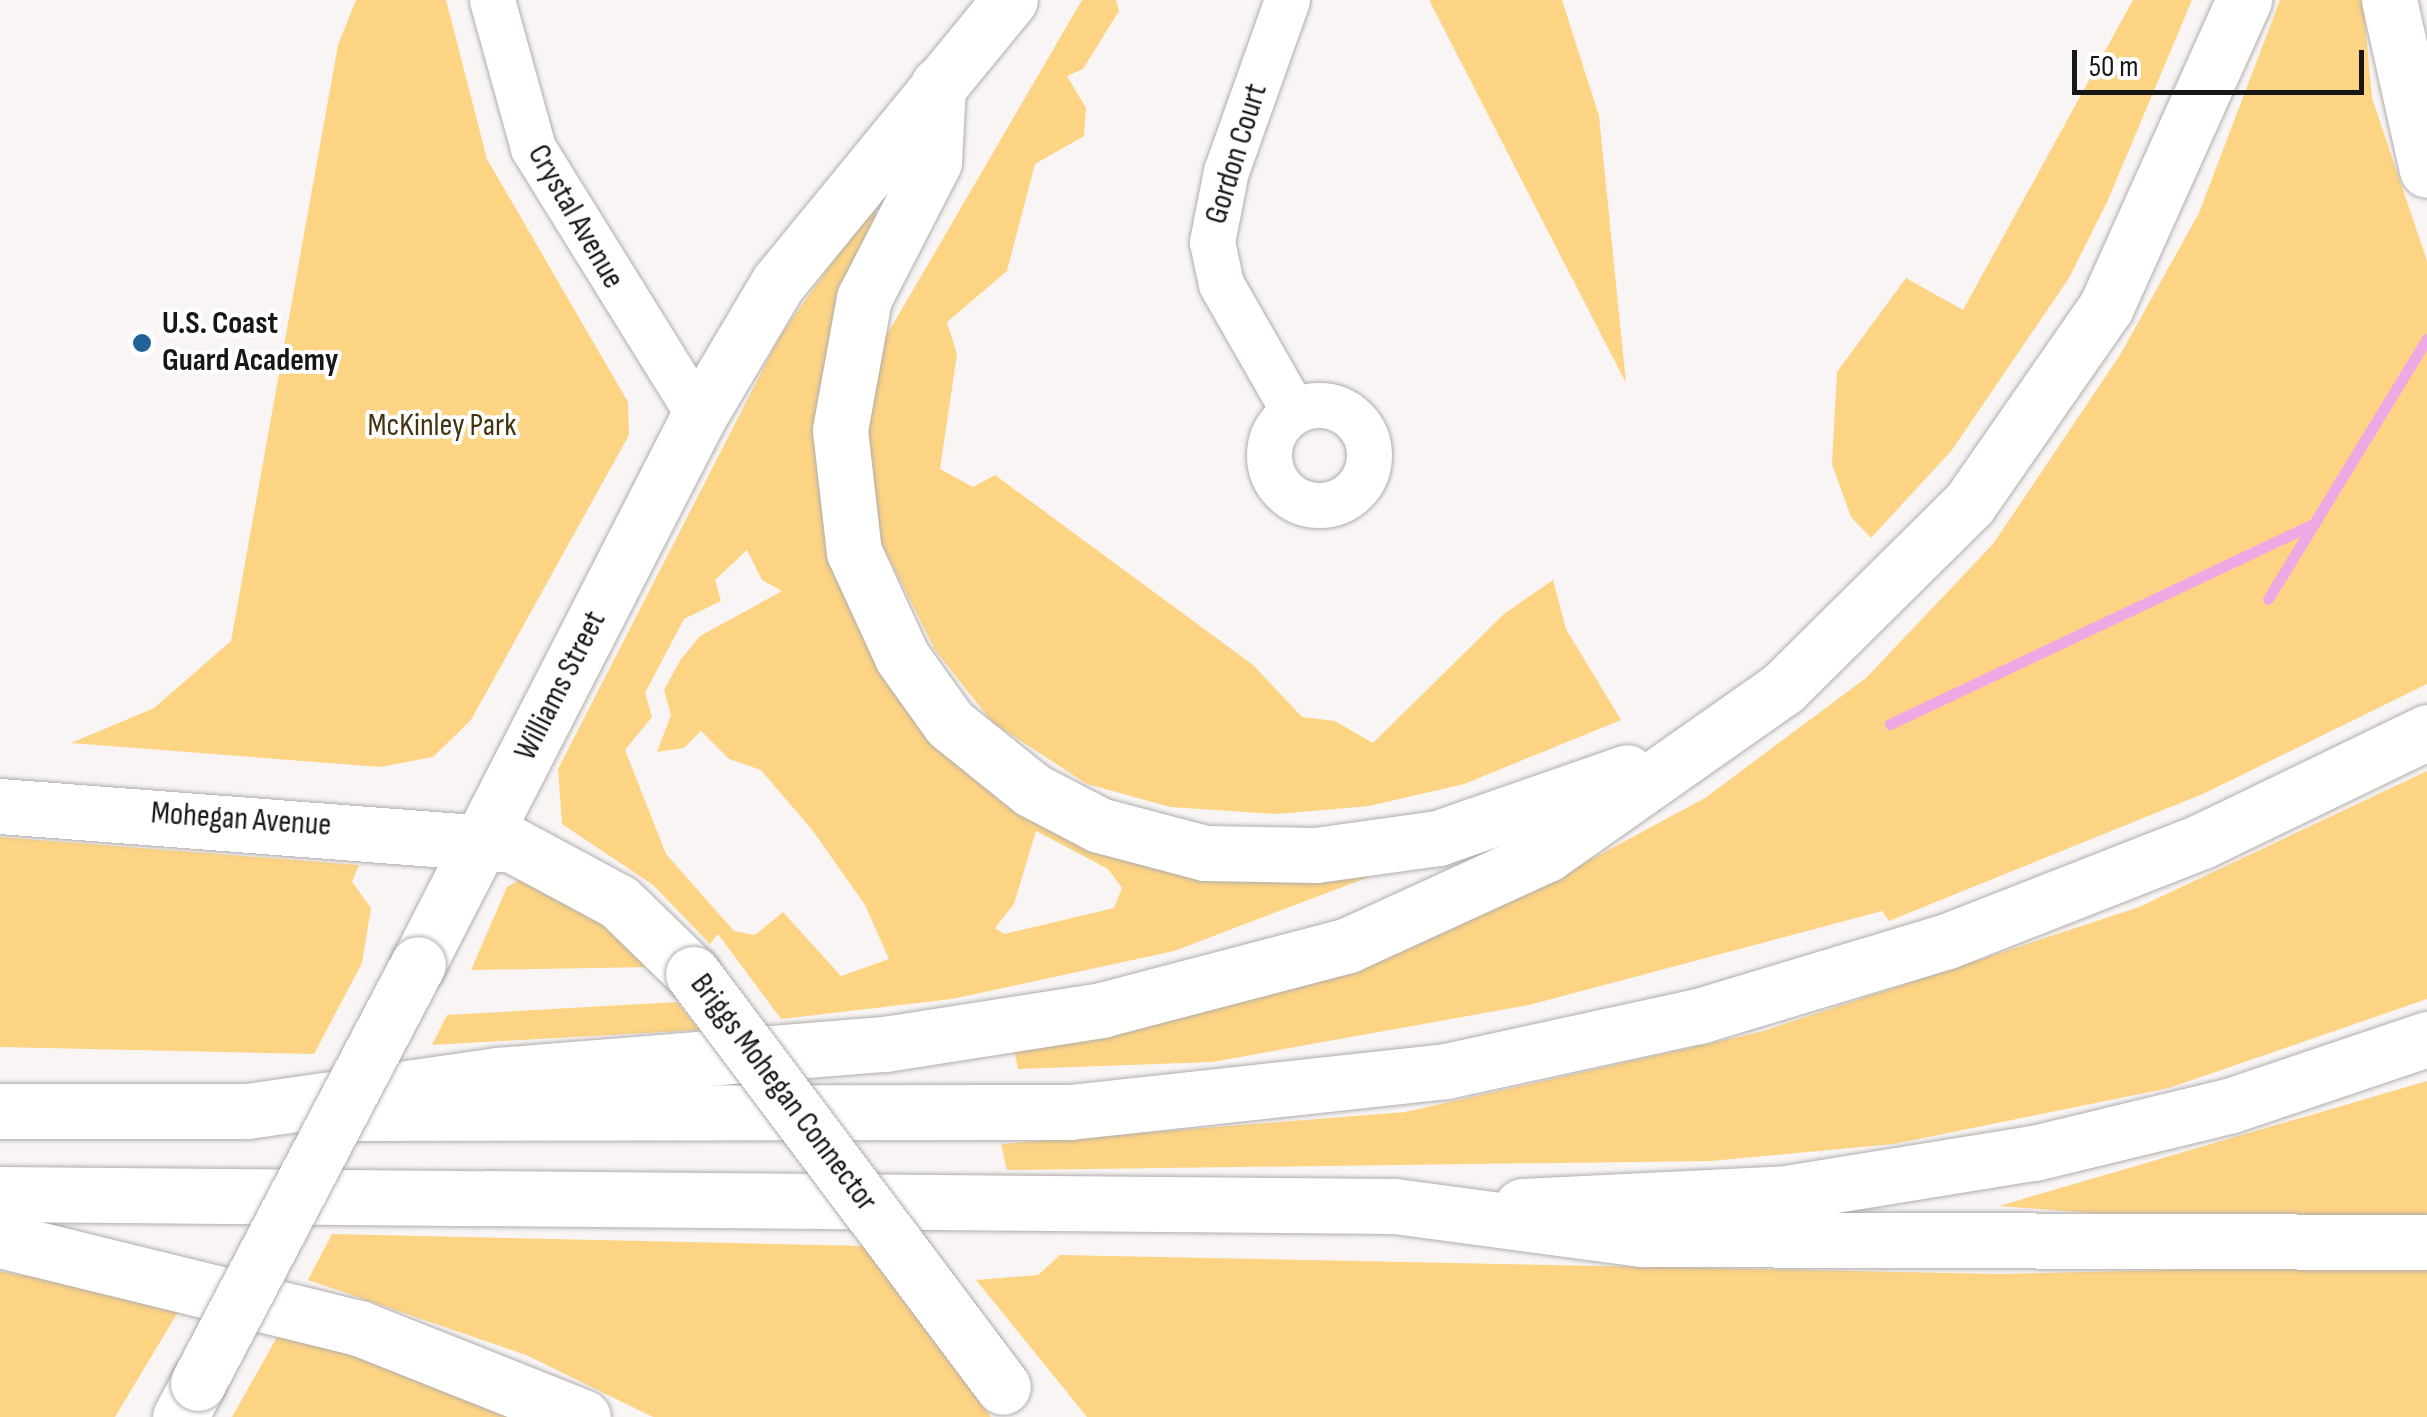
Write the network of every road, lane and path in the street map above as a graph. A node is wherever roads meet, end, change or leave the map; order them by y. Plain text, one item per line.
1 (492, 0) edge
2 (1010, 0) edge
3 (1287, 0) edge
4 (2244, 0) edge
5 (2388, 0) edge
6 (938, 86) junction
7 (2427, 170) edge
8 (1294, 412) dead end
9 (699, 416) junction
10 (1783, 688) junction
11 (2427, 732) edge
12 (0, 806) edge
13 (482, 840) junction
14 (2427, 1039) edge
15 (0, 1110) edge
16 (247, 1111) junction
17 (0, 1194) edge
18 (1394, 1206) junction
19 (0, 1240) edge
20 (2427, 1242) edge
21 (189, 1400) edge
22 (1014, 1402) edge
23 (584, 1417) edge

1 - 9 street, Crystal Avenue
2 - 6 main road, Williams Street
3 - 8 street, Gordon Court
4 - 10 main road
5 - 7 main road
6 - 9 main road, Williams Street
6 - 10 main road
9 - 13 main road, Williams Street
10 - 16 main road
11 - 16 main road
12 - 13 main road, Mohegan Avenue
13 - 21 main road, Williams Street, bridge
13 - 22 main road, Briggs Mohegan Connector, bridge
14 - 18 main road
15 - 16 main road
17 - 18 main road
18 - 20 main road
19 - 23 main road

